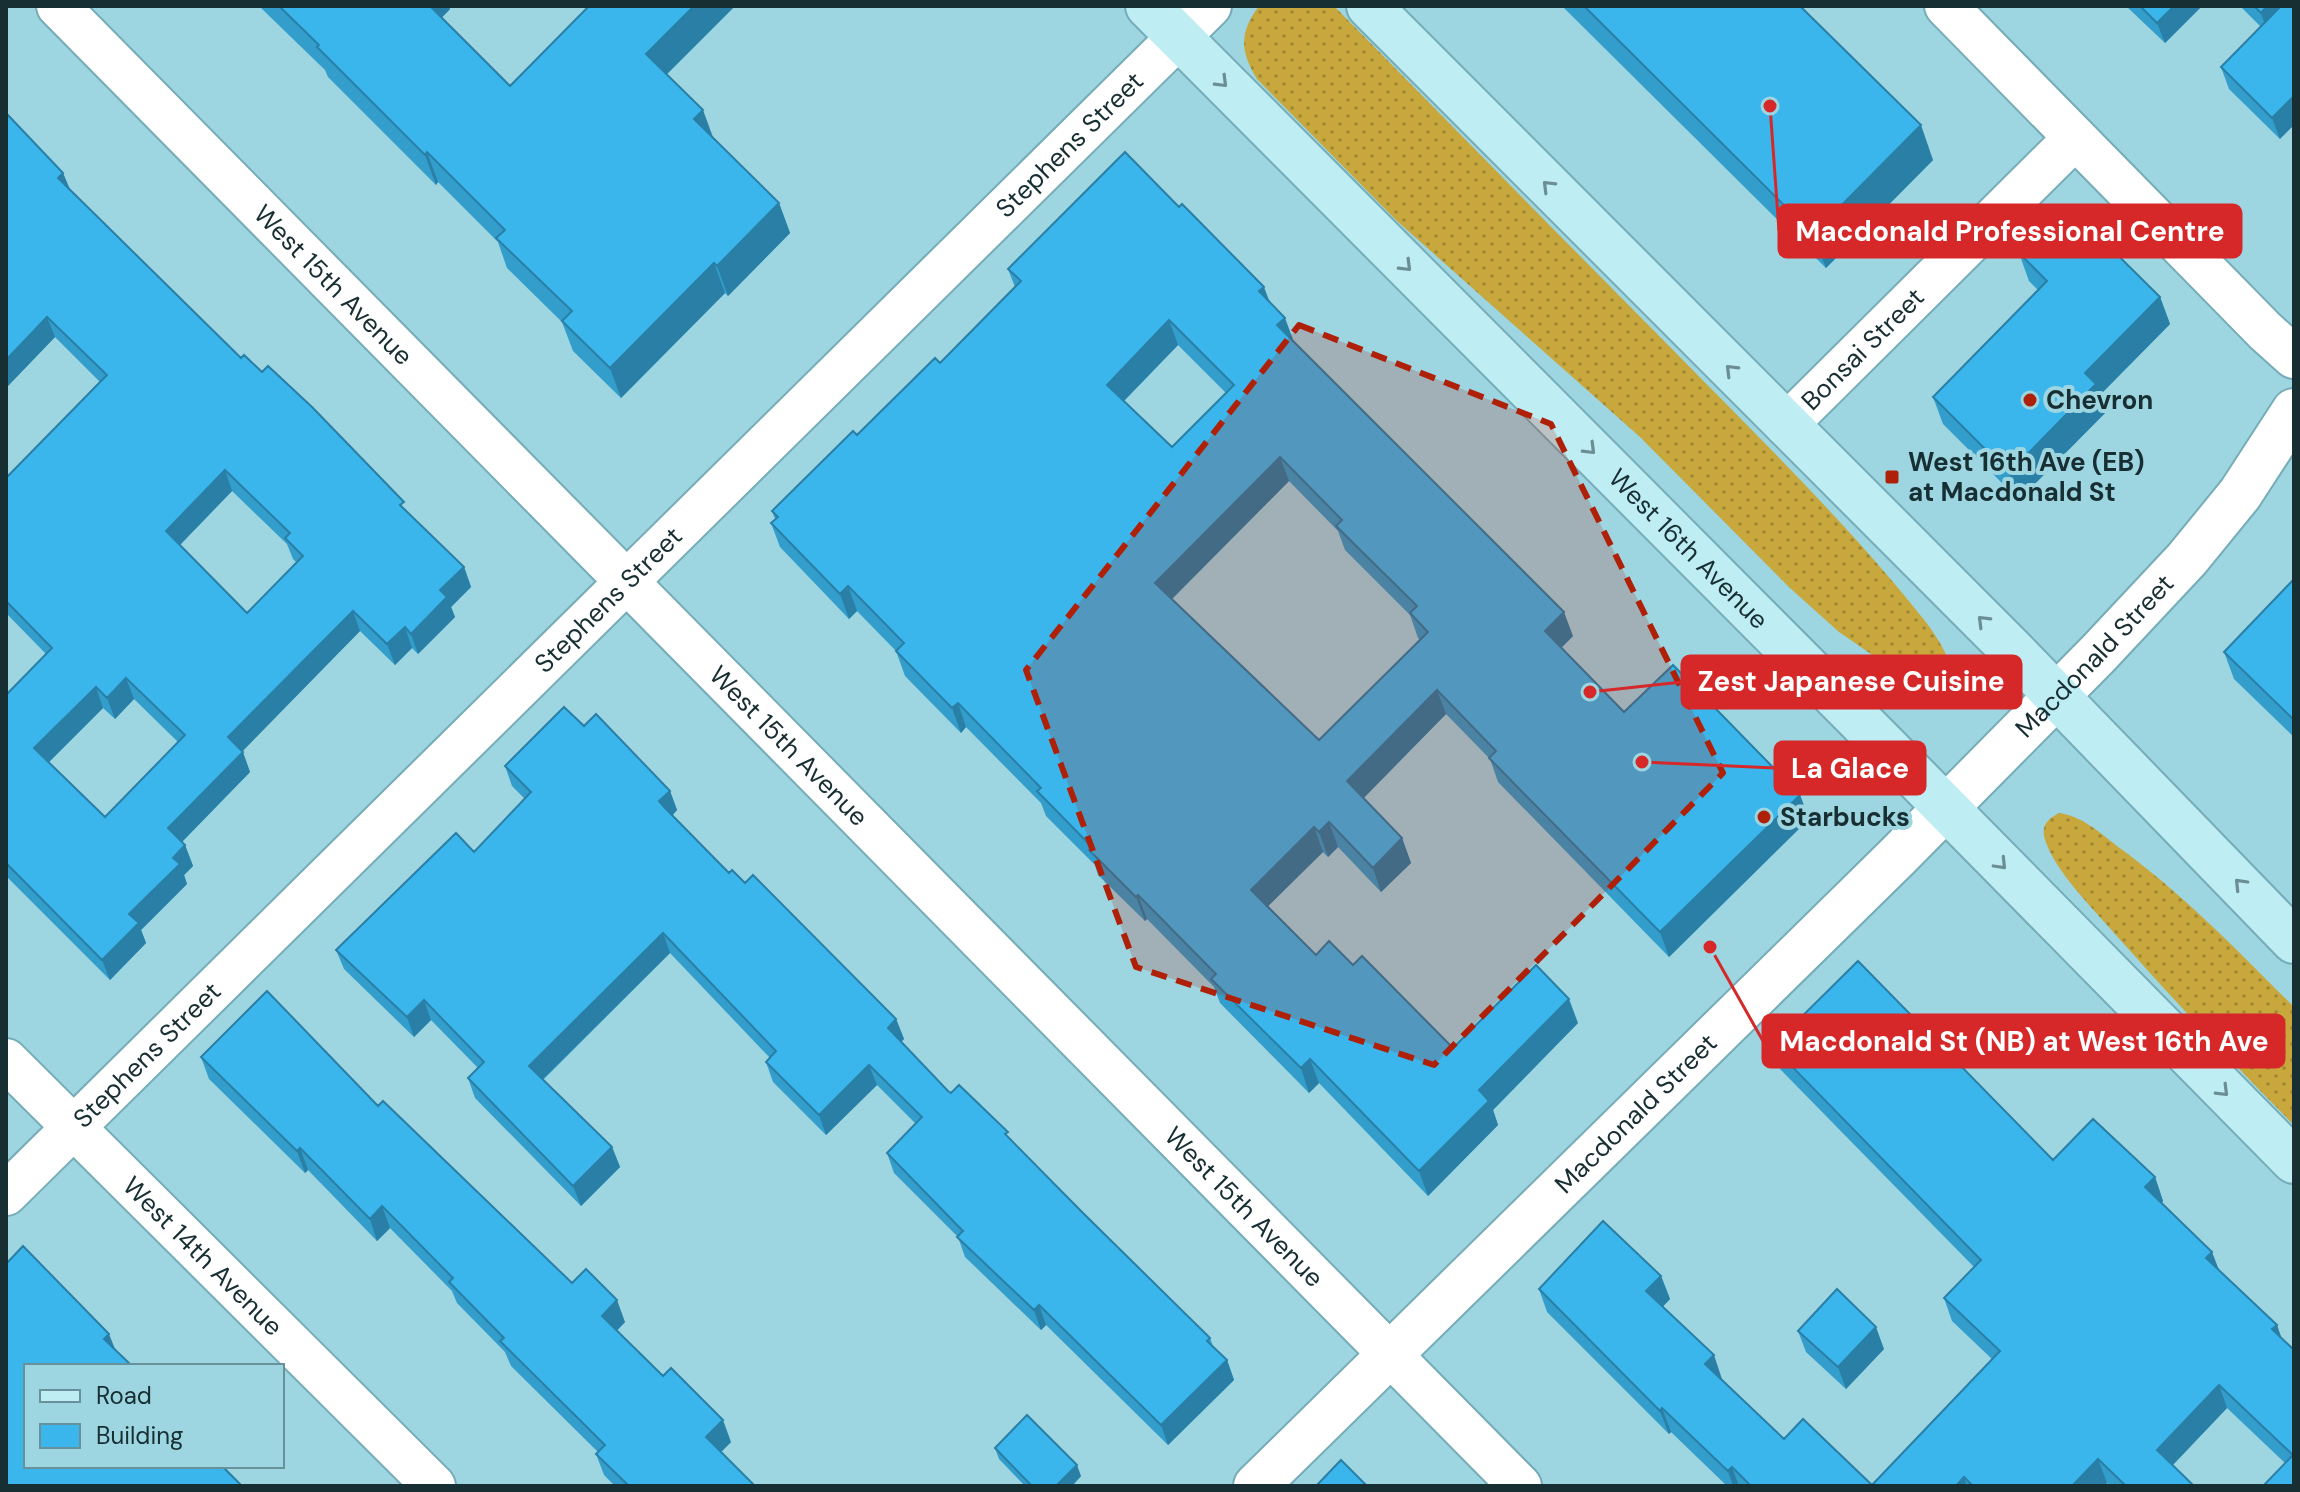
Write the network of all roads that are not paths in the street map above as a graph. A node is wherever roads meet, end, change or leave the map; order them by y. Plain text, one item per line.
1 (58, 6) edge
2 (1148, 6) edge
3 (1210, 6) edge
4 (1369, 6) edge
5 (1946, 6) edge
6 (1179, 37) junction
7 (2075, 138) junction
8 (2294, 357) edge
9 (2294, 411) edge
10 (1786, 425) junction
11 (627, 583) junction
12 (2057, 696) junction
13 (1946, 808) junction
14 (2294, 941) edge
15 (6, 1060) edge
16 (74, 1127) junction
17 (2294, 1161) edge
18 (6, 1194) edge
19 (1389, 1354) junction
20 (434, 1486) edge
21 (1256, 1486) edge
22 (1520, 1486) edge

1 - 11 street, West 15th Avenue
2 - 6 main road, West 16th Avenue
3 - 6 street, Stephens Street
10 -> 4 main road
5 - 7 street
6 - 11 street, Stephens Street
6 -> 13 main road, West 16th Avenue
7 - 8 street
7 - 10 street, Bonsai Street
9 - 12 street, Macdonald Street
12 -> 10 main road
11 - 16 street, Stephens Street
11 - 19 street, West 15th Avenue
12 - 13 street, Macdonald Street
14 -> 12 main road
13 -> 17 main road, West 16th Avenue
13 - 19 street, Macdonald Street
15 - 16 street, West 14th Avenue
16 - 18 street, Stephens Street
16 - 20 street, West 14th Avenue
19 - 21 street, Macdonald Street
19 - 22 street, West 15th Avenue

